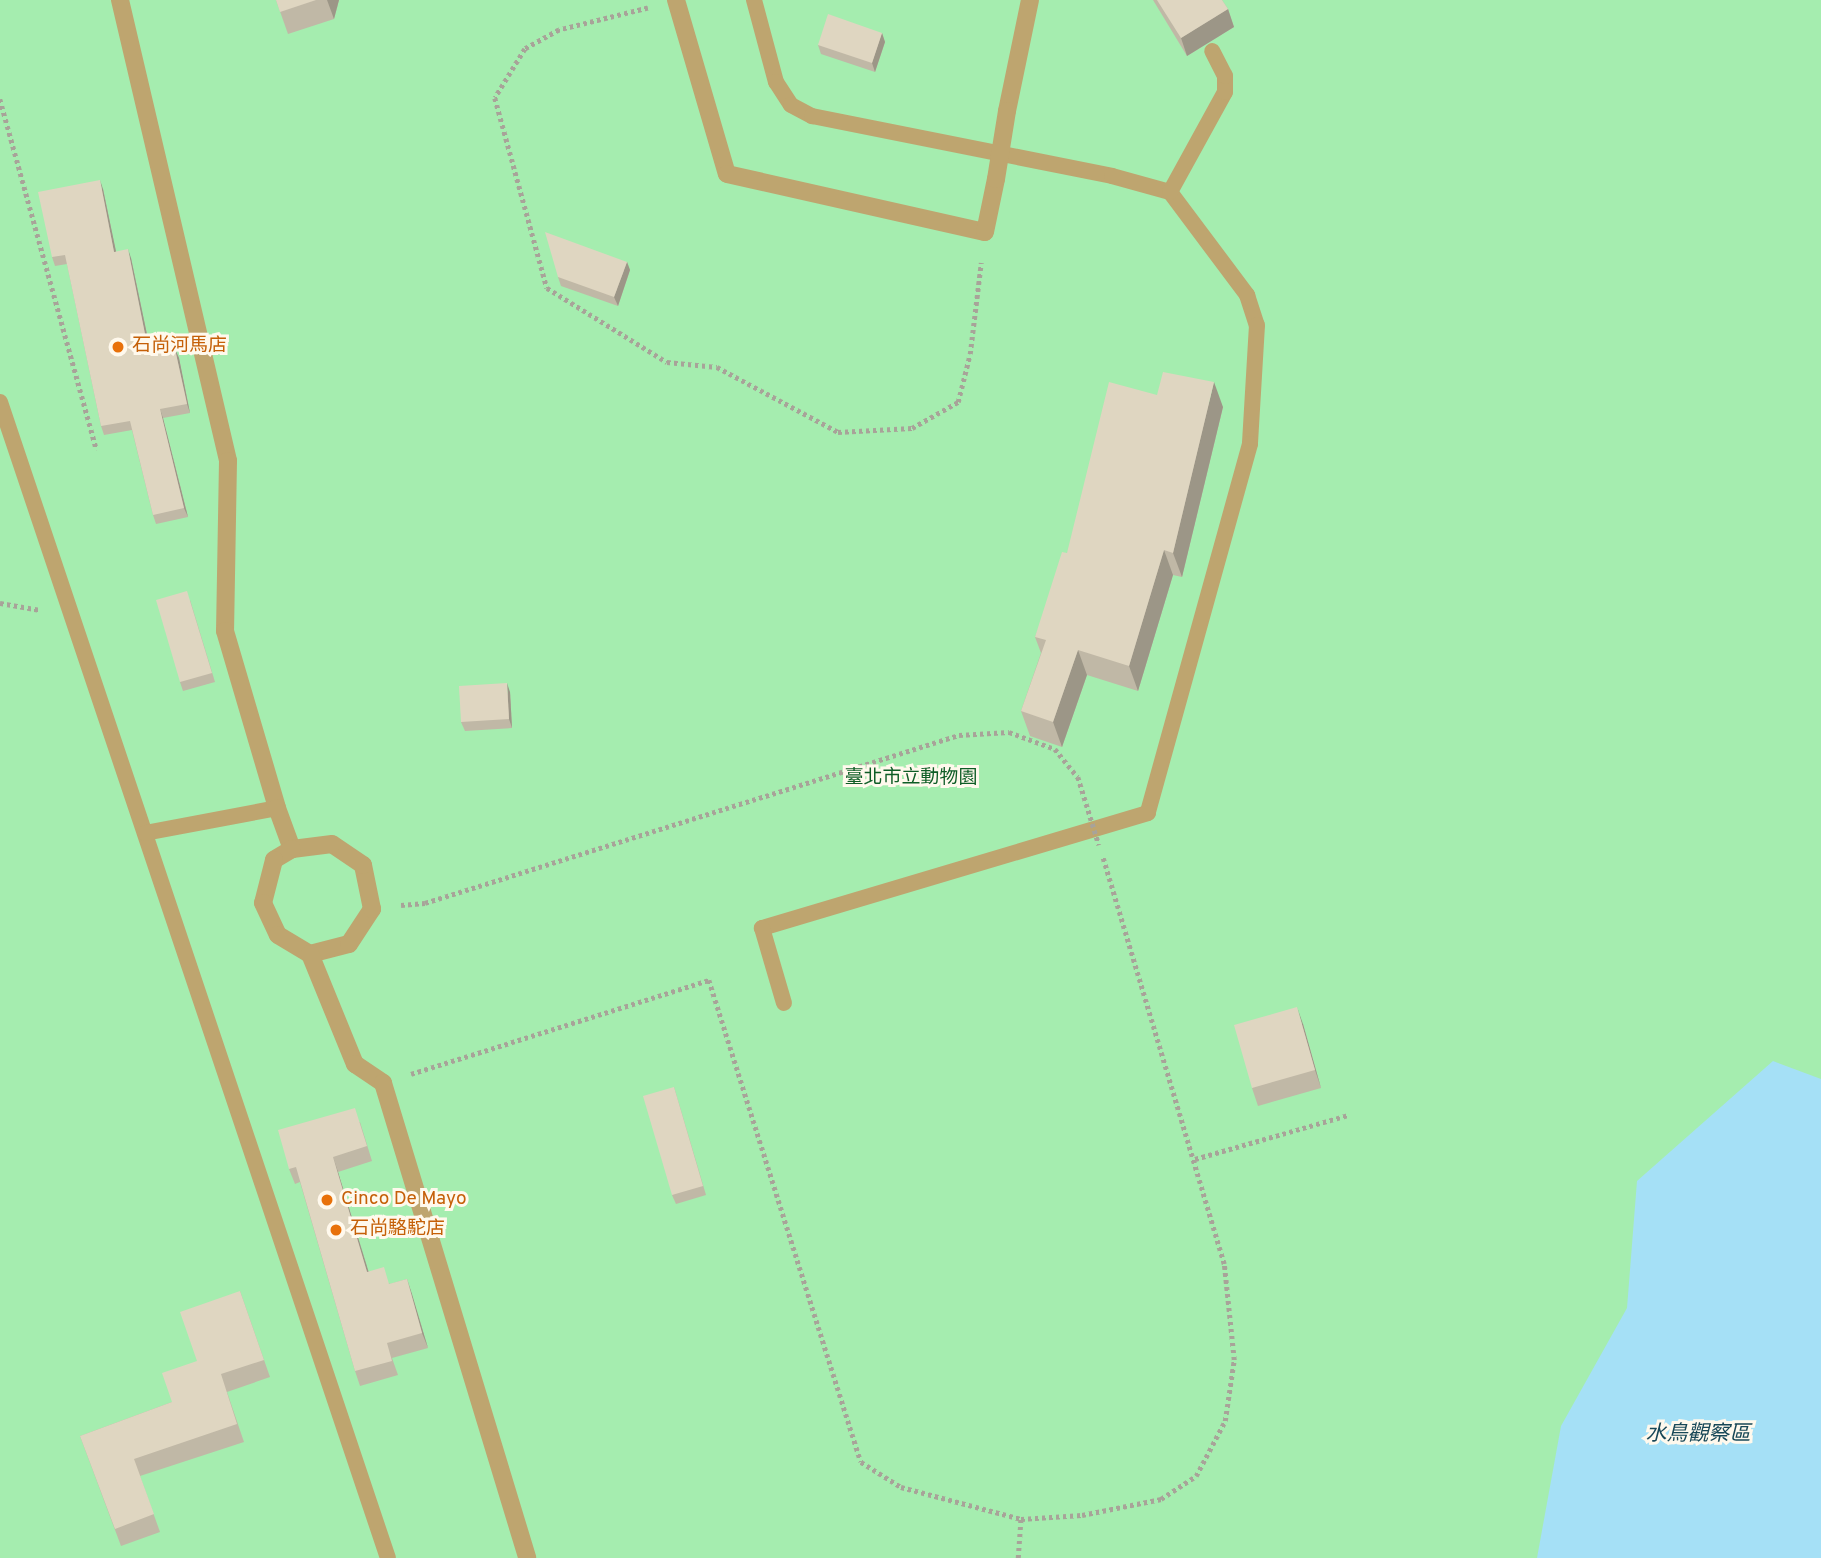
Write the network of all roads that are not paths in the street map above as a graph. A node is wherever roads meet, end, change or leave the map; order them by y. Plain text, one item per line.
1 (120, 0) edge
2 (676, 0) edge
3 (754, 0) edge
4 (1030, 0) edge
5 (1212, 51) dead end
6 (1170, 192) junction
7 (0, 402) edge
8 (277, 808) junction
9 (145, 833) junction
10 (292, 849) junction
11 (310, 954) junction
12 (784, 1003) dead end
13 (388, 1558) edge
14 (527, 1558) edge

1 - 8 street
2 - 4 street, bridge
3 - 6 lane
5 - 6 lane
6 - 12 lane
7 - 9 lane
8 - 9 lane
8 - 10 street
9 - 13 lane
10 - 11 street
10 - 11 street
11 - 14 street

